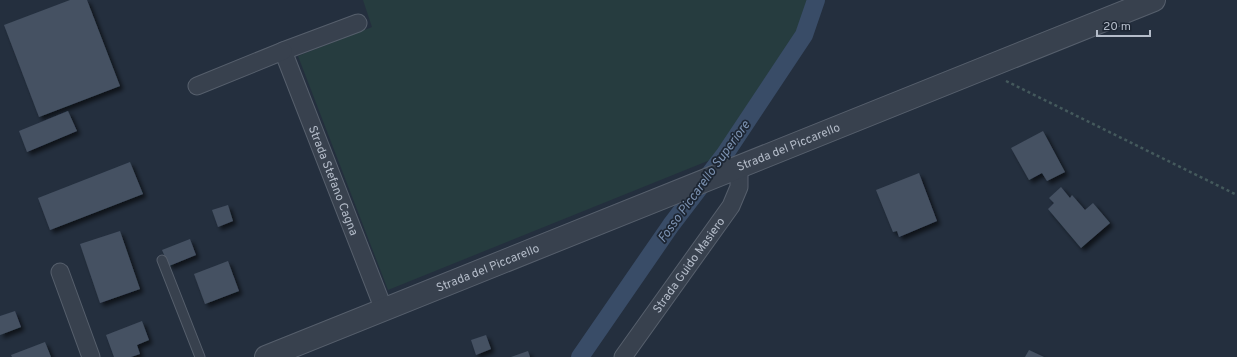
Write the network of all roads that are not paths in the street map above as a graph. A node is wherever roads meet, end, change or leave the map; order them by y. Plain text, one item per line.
1 (1154, 0) edge
2 (358, 22) dead end
3 (284, 51) junction
4 (197, 86) dead end
5 (739, 167) junction
6 (162, 260) dead end
7 (60, 272) dead end
8 (384, 310) junction
9 (91, 357) edge
10 (200, 357) edge
11 (266, 357) edge
12 (623, 357) edge

1 - 5 street, Strada del Piccarello
2 - 3 street
3 - 4 street
3 - 8 street, Strada Stefano Cagna
5 - 8 street, Strada del Piccarello
5 - 12 street, Strada Guido Masiero
6 - 10 lane
7 - 9 street
8 - 11 street, Strada del Piccarello

